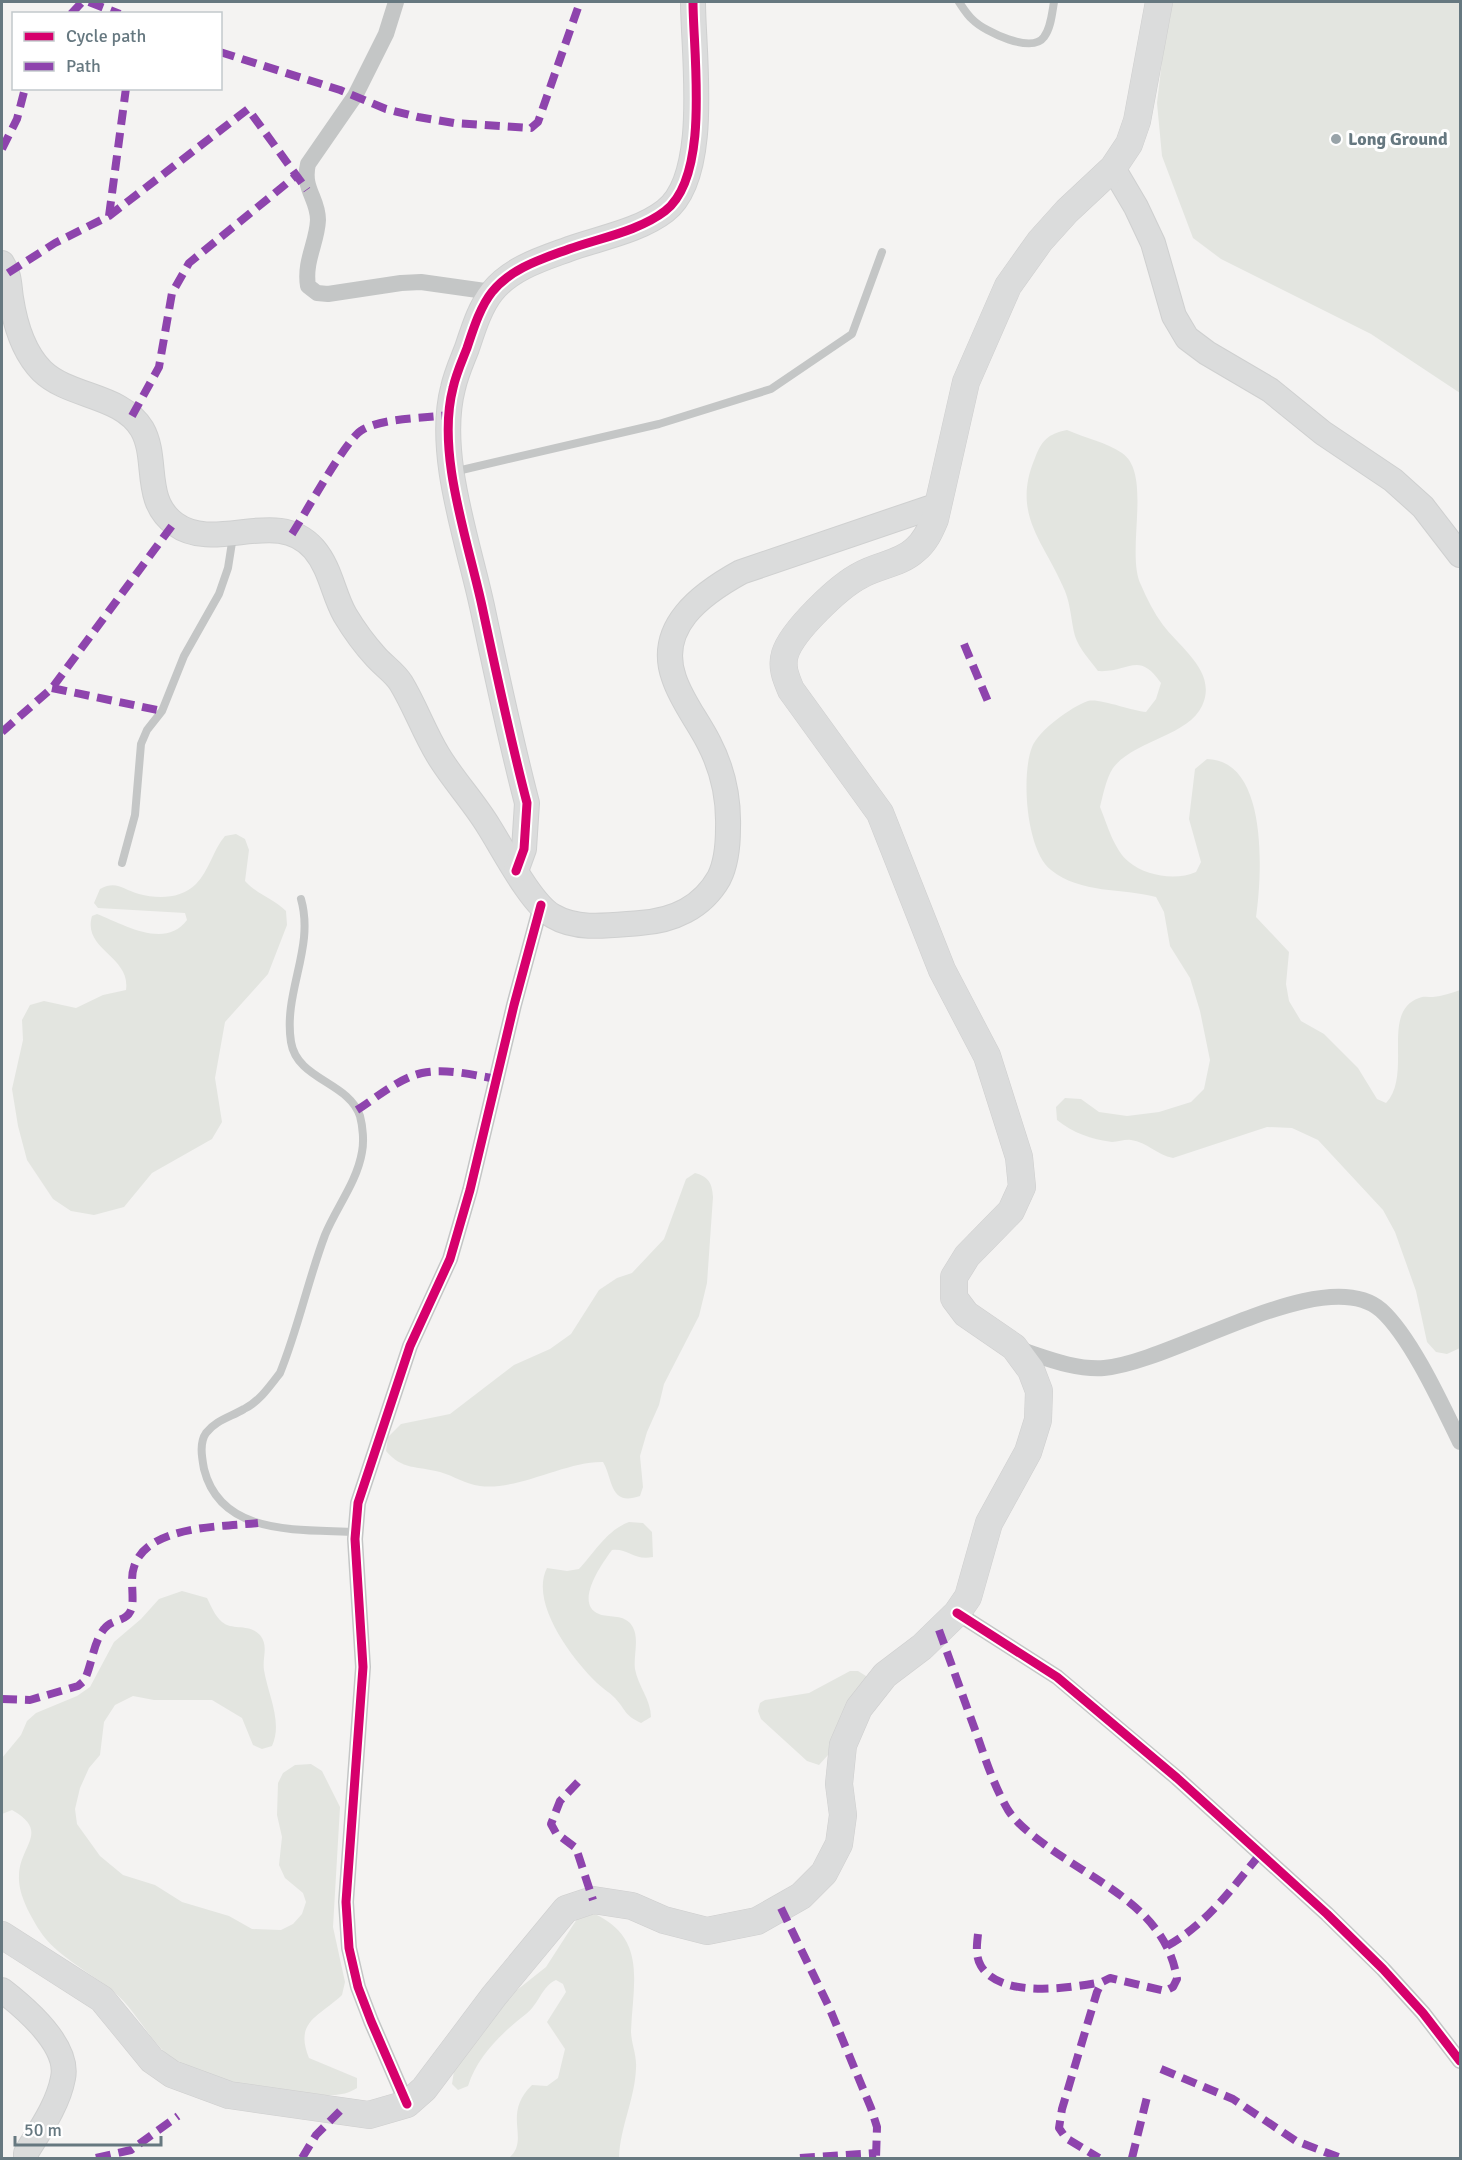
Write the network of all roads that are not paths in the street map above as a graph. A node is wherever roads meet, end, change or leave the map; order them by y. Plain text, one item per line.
1 (396, 2) edge
2 (693, 2) edge
3 (959, 2) edge
4 (1054, 2) edge
5 (1160, 2) edge
6 (1113, 168) junction
7 (882, 252) dead end
8 (2, 263) edge
9 (492, 292) junction
10 (453, 472) junction
11 (938, 506) junction
12 (234, 532) junction
13 (1461, 555) edge
14 (122, 863) dead end
15 (516, 871) junction
16 (302, 899) dead end
17 (541, 905) junction
18 (1014, 1347) junction
19 (1461, 1443) edge
20 (356, 1532) junction
21 (957, 1612) junction
22 (2, 1935) edge
23 (2, 1990) edge
24 (1461, 2061) edge
25 (407, 2104) junction
26 (26, 2158) edge

1 - 9 street
2 - 9 main road
3 - 4 lane
5 - 6 main road
6 - 11 main road
6 - 13 main road
7 - 10 lane
8 - 12 main road
9 - 10 main road
10 - 15 main road
11 - 17 main road
11 - 18 main road
12 - 14 lane
12 - 15 main road
15 - 17 main road
16 - 20 lane
17 - 20 street
18 - 19 street
18 - 21 main road
20 - 25 street
21 - 24 street
21 - 25 main road
22 - 25 main road
23 - 26 main road

